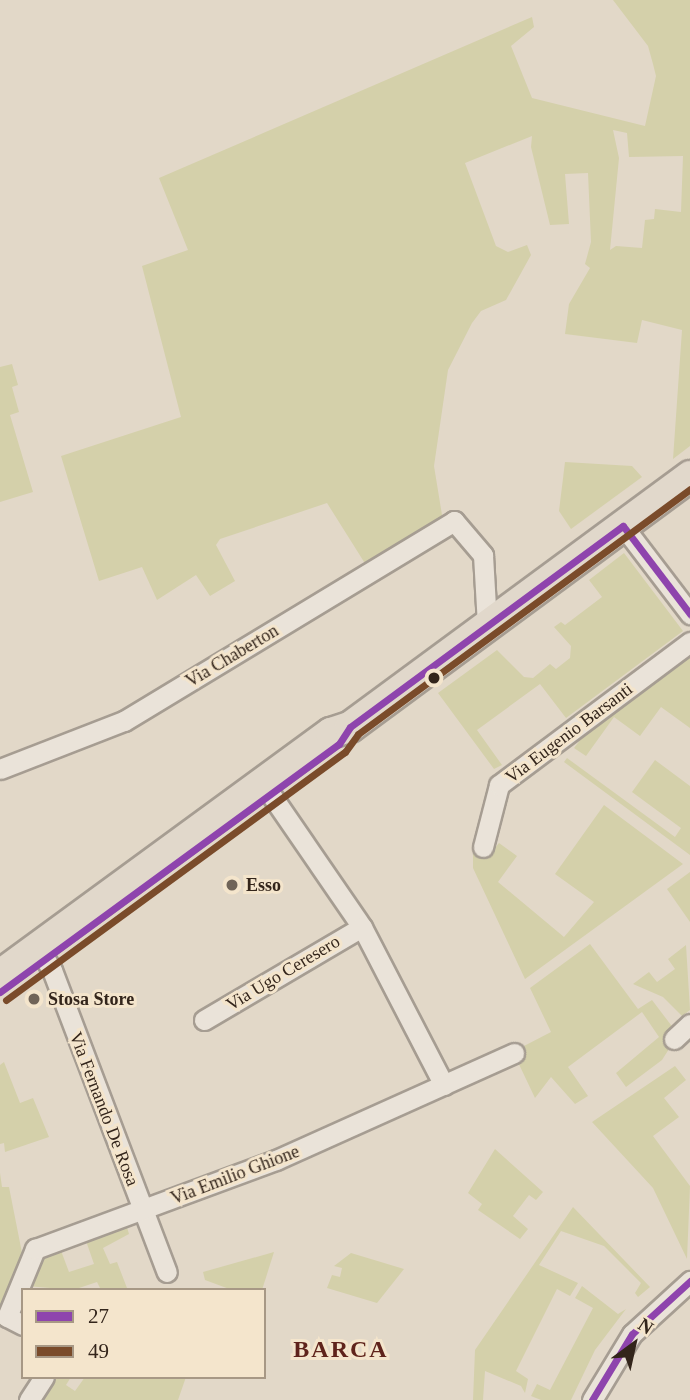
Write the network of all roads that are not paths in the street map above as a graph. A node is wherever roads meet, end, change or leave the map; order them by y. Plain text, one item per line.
1 (690, 476) edge
2 (623, 526) junction
3 (690, 614) edge
4 (487, 625) junction
5 (690, 642) edge
6 (0, 769) edge
7 (267, 788) junction
8 (483, 848) dead end
9 (362, 927) junction
10 (42, 953) junction
11 (0, 975) edge
12 (0, 992) edge
13 (204, 1020) dead end
14 (690, 1024) edge
15 (674, 1039) dead end
16 (514, 1053) dead end
17 (444, 1085) junction
18 (142, 1210) junction
19 (167, 1272) dead end
20 (690, 1280) edge
21 (21, 1324) edge
22 (43, 1379) edge
23 (597, 1398) edge
24 (29, 1400) edge

1 - 2 main road
2 - 3 street
2 - 4 main road
4 - 6 street, Via Chaberton
4 - 7 main road
5 - 8 street, Via Eugenio Barsanti
7 - 9 street
7 - 10 main road
9 - 13 street, Via Ugo Ceresero
9 - 17 street
10 - 11 main road
10 - 12 main road
10 - 18 street, Via Fernando De Rosa
14 - 15 street
16 - 17 street, Via Emilio Ghione
17 - 18 street, Via Emilio Ghione
18 - 19 street, Via Fernando De Rosa
18 - 21 street, Via Emilio Ghione
20 - 23 street
22 - 24 street

